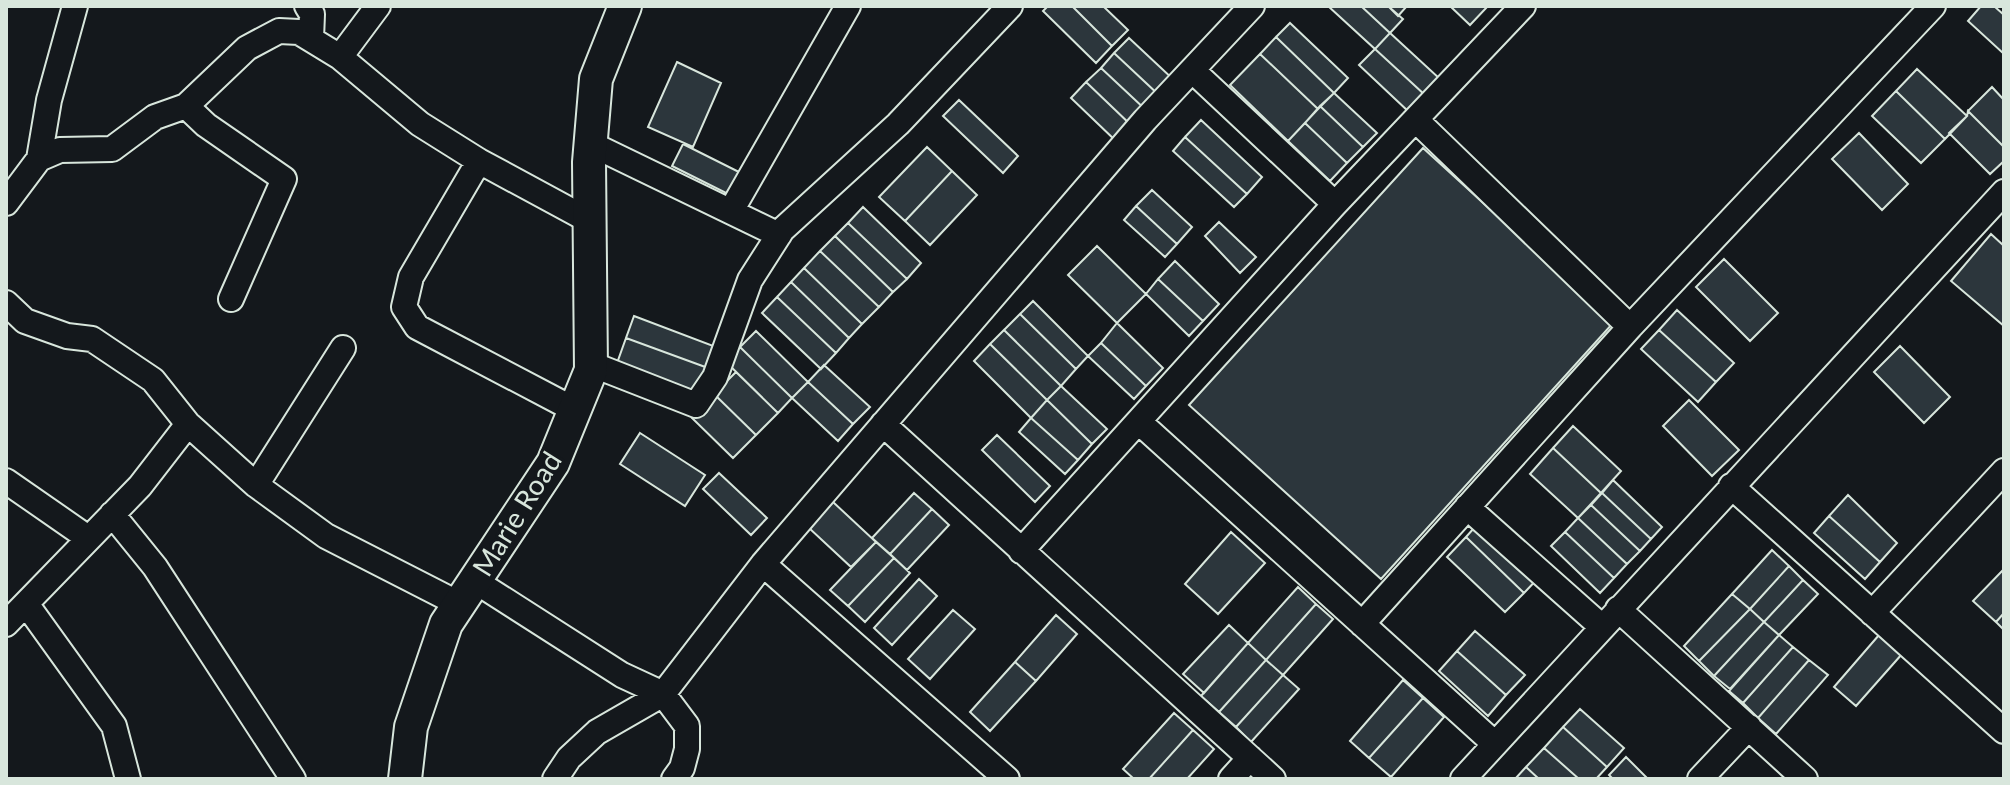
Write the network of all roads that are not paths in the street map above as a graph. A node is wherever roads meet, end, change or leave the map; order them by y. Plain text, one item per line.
1 (75, 6) edge
2 (307, 6) edge
3 (378, 6) edge
4 (625, 6) edge
5 (848, 6) edge
6 (1010, 6) edge
7 (1252, 6) edge
8 (1523, 6) edge
9 (1933, 6) edge
10 (311, 39) junction
11 (340, 57) junction
12 (1192, 70) junction
13 (186, 106) junction
14 (1416, 120) junction
15 (591, 144) junction
16 (39, 159) junction
17 (479, 161) junction
18 (2004, 192) edge
19 (6, 203) edge
20 (1335, 204) junction
21 (731, 211) junction
22 (590, 221) junction
23 (779, 235) junction
24 (231, 299) dead end
25 (6, 303) edge
26 (1630, 327) junction
27 (343, 348) dead end
28 (591, 364) junction
29 (575, 410) junction
30 (1139, 422) junction
31 (188, 424) junction
32 (883, 424) junction
33 (6, 481) edge
34 (256, 485) junction
35 (1731, 486) junction
36 (1999, 487) edge
37 (1467, 507) junction
38 (112, 514) junction
39 (88, 538) junction
40 (1021, 551) junction
41 (763, 564) junction
42 (467, 593) junction
43 (13, 613) edge
44 (1872, 613) junction
45 (1610, 618) junction
46 (1362, 624) junction
47 (663, 694) junction
48 (1749, 727) junction
49 (2004, 731) edge
50 (1495, 744) junction
51 (1250, 758) junction
52 (128, 779) edge
53 (293, 779) edge
54 (405, 779) edge
55 (555, 779) edge
56 (674, 779) edge
57 (1007, 779) edge
58 (1231, 779) edge
59 (1273, 779) edge
60 (1463, 779) edge
61 (1700, 779) edge
62 (1805, 779) edge

1 - 16 street
2 - 10 street
3 - 11 street
4 - 15 main road, Marie Road
5 - 21 street
6 - 23 street
7 - 12 street
8 - 14 street
9 - 26 street
10 - 11 street
10 - 13 street
11 - 17 street
12 - 20 street
12 - 32 street
13 - 16 street
13 - 24 street
14 - 20 street
14 - 26 street
15 - 21 street
15 - 22 main road, Marie Road
16 - 19 street
17 - 22 street
17 - 29 street
18 - 35 street
20 - 30 street
21 - 23 street
22 - 28 main road, Marie Road
23 - 28 street
25 - 31 street
26 - 37 street
27 - 34 street
28 - 29 main road, Marie Road
29 - 42 main road, Marie Road
30 - 40 street
30 - 46 street
31 - 34 street
31 - 38 street
32 - 40 street
32 - 41 street
33 - 39 street
34 - 42 street
35 - 44 street
35 - 45 street
36 - 44 street
37 - 45 street
37 - 46 street
38 - 39 street
38 - 53 street
39 - 43 street
40 - 51 street
41 - 47 street
41 - 57 street
42 - 47 street
42 - 54 main road, Marie Road
43 - 52 street
44 - 49 street
45 - 48 street
45 - 50 street
46 - 50 street
47 - 55 street
47 - 56 street
48 - 61 street
48 - 62 street
50 - 60 street
51 - 58 street
51 - 59 street

